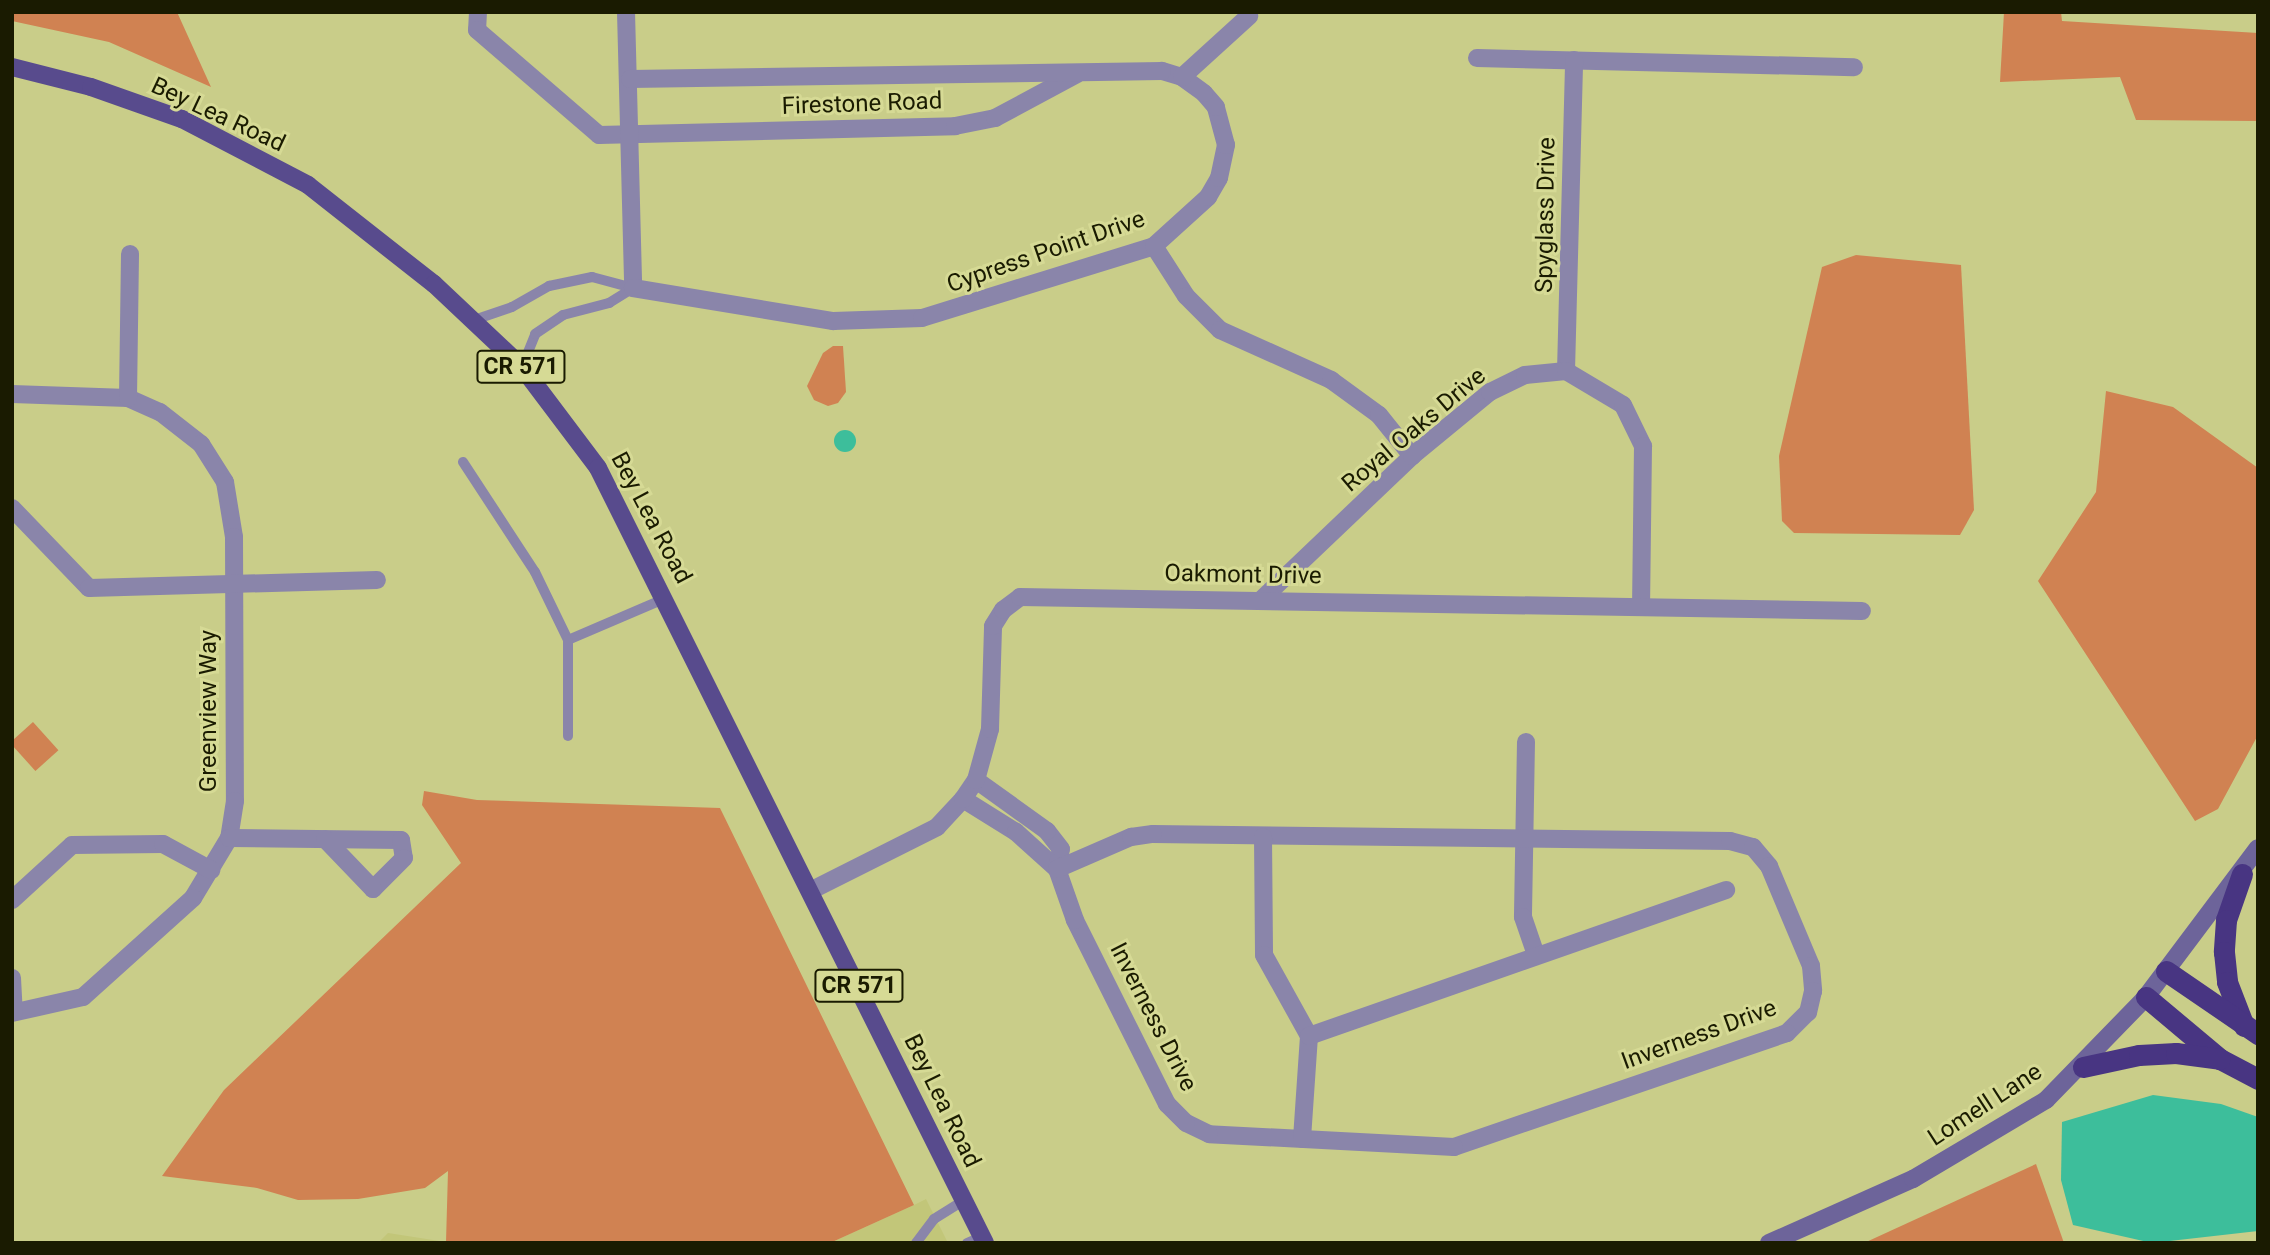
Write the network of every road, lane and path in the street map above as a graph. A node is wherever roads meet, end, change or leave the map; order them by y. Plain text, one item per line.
1 (478, 12) edge
2 (626, 12) edge
3 (1249, 16) dead end
4 (1477, 58) dead end
5 (1574, 60) junction
6 (12, 67) edge
7 (1854, 67) dead end
8 (1081, 72) junction
9 (1182, 77) junction
10 (630, 79) junction
11 (631, 135) junction
12 (1154, 246) junction
13 (130, 254) dead end
14 (633, 288) junction
15 (474, 320) junction
16 (522, 367) junction
17 (1566, 371) junction
18 (12, 394) edge
19 (128, 398) junction
20 (1412, 456) junction
21 (463, 462) dead end
22 (12, 508) edge
23 (377, 580) dead end
24 (233, 584) junction
25 (666, 598) junction
26 (1262, 599) junction
27 (1641, 607) junction
28 (1862, 611) dead end
29 (568, 639) junction
30 (568, 736) dead end
31 (1526, 742) dead end
32 (976, 780) junction
33 (963, 799) junction
34 (1263, 837) junction
35 (229, 838) junction
36 (325, 839) dead end
37 (1524, 840) junction
38 (2258, 848) edge
39 (1057, 869) junction
40 (211, 870) junction
41 (2242, 874) junction
42 (812, 890) junction
43 (1726, 890) dead end
44 (12, 900) edge
45 (1536, 955) junction
46 (2166, 971) junction
47 (12, 978) edge
48 (2146, 996) junction
49 (13, 1013) edge
50 (2251, 1030) edge
51 (1309, 1036) junction
52 (2220, 1059) junction
53 (2083, 1067) junction
54 (2258, 1079) edge
55 (1302, 1139) junction
56 (963, 1201) junction
57 (977, 1241) edge
58 (916, 1243) edge
59 (1769, 1243) edge

1 - 11 street, Firestone Road
2 - 10 street
3 - 9 street
4 - 5 street
5 - 7 street
5 - 17 street, Spyglass Drive
6 - 15 main road, Bey Lea Road / CR 571
8 - 9 street
8 - 10 street
8 - 11 street, Firestone Road
9 - 12 street, Cypress Point Drive
10 - 11 street
11 - 14 street
12 - 14 street, Cypress Point Drive
12 - 20 street
13 - 19 street
14 - 15 lane
14 - 16 lane
15 - 16 main road, Bey Lea Road / CR 571
16 - 25 main road, Bey Lea Road / CR 571
17 - 20 street, Royal Oaks Drive
17 - 27 street
18 - 19 street, Greenview Way
19 - 24 street, Greenview Way
20 - 26 street, Royal Oaks Drive
21 - 29 lane
22 - 24 street
23 - 24 street
24 - 35 street, Greenview Way
25 - 29 lane
25 - 42 main road, Bey Lea Road / CR 571
26 - 27 street, Oakmont Drive
26 - 32 street, Oakmont Drive
27 - 28 street, Oakmont Drive
29 - 30 lane
31 - 37 street
32 - 33 street, Oakmont Drive
32 - 39 street, Inverness Drive
33 - 39 street, Inverness Drive
33 - 42 street, Oakmont Drive
34 - 37 street, Inverness Drive
34 - 39 street, Inverness Drive
34 - 51 street
35 - 36 street
35 - 40 street, Greenview Way
37 - 45 street
37 - 55 street, Inverness Drive
38 - 41 street, Lomell Lane
39 - 55 street, Inverness Drive
40 - 44 street
40 - 49 street, Greenview Way
41 - 46 street, Lomell Lane
41 - 50 highway
42 - 56 main road, Bey Lea Road / CR 571
43 - 45 street
45 - 51 street
46 - 48 street, Lomell Lane
46 - 50 highway
47 - 49 street, Greenview Way
48 - 52 highway
48 - 53 street, Lomell Lane
51 - 55 street
52 - 53 highway
52 - 54 highway
53 - 59 street, Lomell Lane
56 - 57 main road, Bey Lea Road / CR 571
56 - 58 lane

